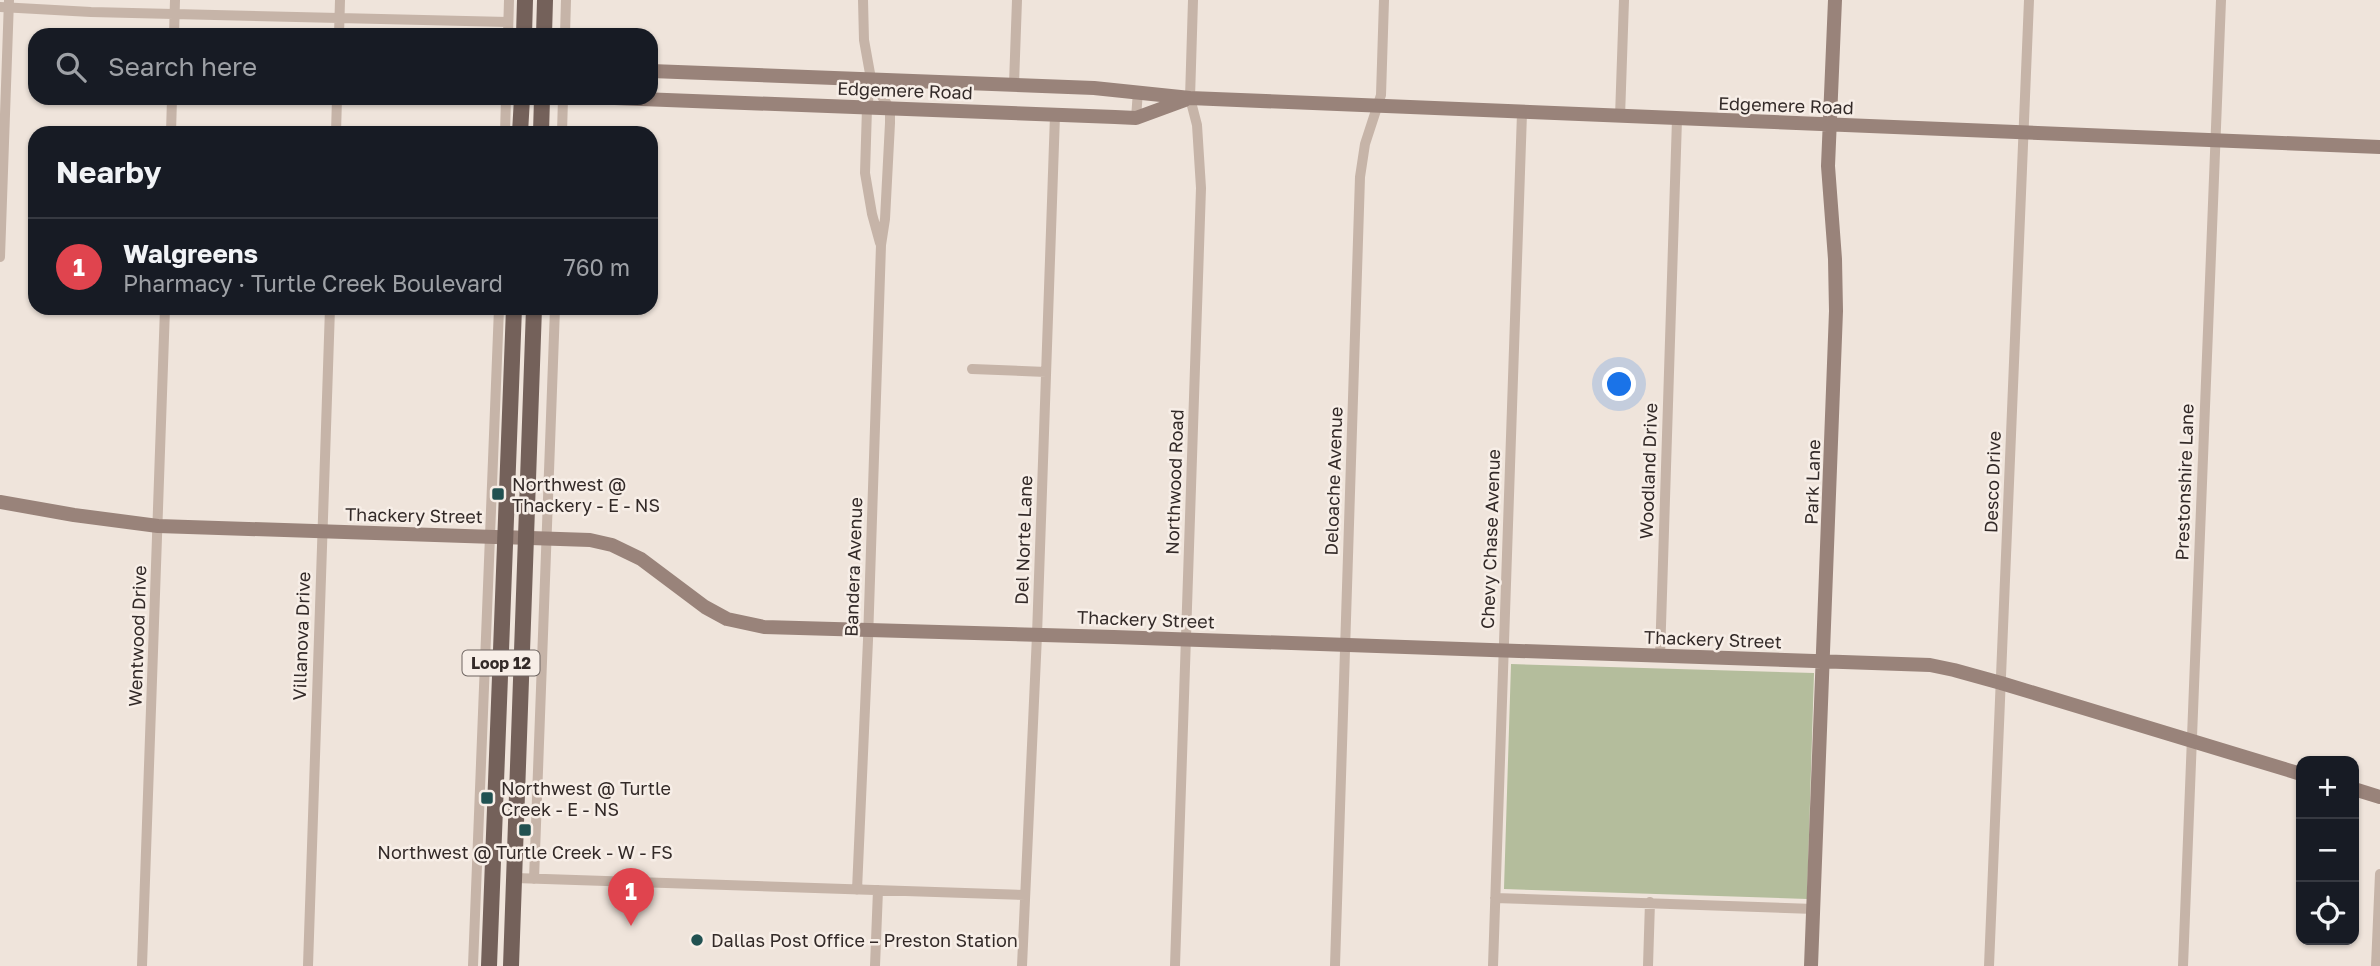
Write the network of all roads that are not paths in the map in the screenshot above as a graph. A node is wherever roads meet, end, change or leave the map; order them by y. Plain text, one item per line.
1 (175, 0) edge
2 (340, 0) edge
3 (509, 0) edge
4 (525, 0) edge
5 (545, 0) edge
6 (566, 0) edge
7 (863, 0) edge
8 (1017, 0) edge
9 (1193, 0) edge
10 (1384, 0) edge
11 (1624, 0) edge
12 (1835, 0) edge
13 (2029, 0) edge
14 (2221, 0) edge
15 (6, 5) edge
16 (175, 14) junction
17 (340, 18) junction
18 (508, 22) junction
19 (174, 28) edge
20 (339, 28) edge
21 (508, 28) edge
22 (524, 28) edge
23 (544, 28) edge
24 (565, 28) edge
25 (658, 71) edge
26 (871, 79) junction
27 (1014, 84) junction
28 (1138, 91) junction
29 (1190, 98) junction
30 (658, 100) edge
31 (172, 105) edge
32 (337, 105) edge
33 (506, 105) edge
34 (522, 105) edge
35 (542, 105) edge
36 (563, 105) edge
37 (1377, 105) junction
38 (867, 108) junction
39 (890, 109) junction
40 (1522, 113) junction
41 (1055, 115) junction
42 (1136, 117) junction
43 (1620, 117) junction
44 (1677, 119) junction
45 (171, 126) edge
46 (336, 126) edge
47 (505, 126) edge
48 (520, 126) edge
49 (541, 126) edge
50 (562, 126) edge
51 (1829, 126) junction
52 (2024, 134) junction
53 (2215, 141) junction
54 (2380, 148) edge
55 (881, 245) junction
56 (0, 257) edge
57 (165, 315) edge
58 (330, 315) edge
59 (499, 315) edge
60 (514, 315) edge
61 (534, 315) edge
62 (555, 315) edge
63 (972, 369) dead end
64 (1046, 372) junction
65 (0, 502) edge
66 (158, 526) junction
67 (322, 532) junction
68 (499, 536) junction
69 (526, 537) junction
70 (547, 538) junction
71 (869, 629) junction
72 (1037, 635) junction
73 (1186, 640) junction
74 (1346, 647) junction
75 (1503, 651) junction
76 (1660, 657) junction
77 (1825, 662) junction
78 (2001, 683) junction
79 (2192, 741) junction
80 (2296, 772) edge
81 (2359, 791) edge
82 (2380, 797) edge
83 (2380, 874) edge
84 (492, 877) junction
85 (515, 878) junction
86 (534, 879) junction
87 (857, 890) junction
88 (878, 890) junction
89 (1025, 895) junction
90 (1495, 898) junction
91 (1650, 902) junction
92 (1814, 909) junction
93 (142, 966) edge
94 (308, 966) edge
95 (472, 966) edge
96 (489, 966) edge
97 (511, 966) edge
98 (875, 966) edge
99 (1022, 966) edge
100 (1175, 966) edge
101 (1335, 966) edge
102 (1493, 966) edge
103 (1648, 966) edge
104 (1811, 966) edge
105 (1989, 966) edge
106 (2183, 966) edge
107 (2376, 966) edge

1 - 16 street
2 - 17 street
3 - 18 street
4 - 22 main road
5 - 23 main road
6 - 24 street
7 - 26 street, Bandera Avenue
8 - 27 street
9 - 29 street, Northwood Road
10 - 37 street, Deloache Avenue
11 - 43 street
12 - 51 street, Park Lane
13 - 52 street, Desco Drive
14 - 53 street, Prestonshire Lane
15 - 16 street
15 - 56 street
16 - 17 street
16 - 19 street
17 - 18 street
17 - 20 street
18 - 21 street
25 - 26 street, Edgemere Road
26 - 27 street, Edgemere Road
26 - 38 street, Bandera Avenue
26 - 39 street, Bandera Avenue
27 - 28 street, Edgemere Road
28 - 29 street, Edgemere Road
28 - 42 street
29 - 37 street, Edgemere Road
29 - 42 street, Edgemere Road
29 - 73 street, Northwood Road
30 - 38 street, Edgemere Road
31 - 45 street
32 - 46 street
33 - 47 street
34 - 48 main road
35 - 49 main road
36 - 50 street
37 - 40 street, Edgemere Road
37 - 74 street, Deloache Avenue
38 - 39 street, Edgemere Road
38 - 55 street, Bandera Avenue
39 - 41 street, Edgemere Road
39 - 55 street, Bandera Avenue
40 - 43 street, Edgemere Road
40 - 75 street, Chevy Chase Avenue
41 - 42 street, Edgemere Road
41 - 64 street, Del Norte Lane
43 - 44 street, Edgemere Road
44 - 51 street, Edgemere Road
44 - 76 street, Woodland Drive
51 - 52 street, Edgemere Road
51 - 77 street, Park Lane
52 - 53 street, Edgemere Road
52 - 78 street, Desco Drive
53 - 54 street, Edgemere Road
53 - 79 street, Prestonshire Lane
55 - 71 street, Bandera Avenue
57 - 66 street, Wentwood Drive
58 - 67 street, Villanova Drive
59 - 68 street
60 - 68 main road, Loop 12
61 - 69 main road, Loop 12
62 - 70 street
63 - 64 street
64 - 72 street, Del Norte Lane
65 - 66 street, Thackery Street
66 - 67 street, Thackery Street
66 - 93 street, Wentwood Drive
67 - 68 street, Thackery Street
67 - 94 street, Villanova Drive
68 - 69 street, Thackery Street
68 - 84 main road, Loop 12
68 - 95 street
69 - 70 street, Thackery Street
69 - 85 main road, Loop 12
70 - 71 street, Thackery Street
70 - 86 street
71 - 72 street, Thackery Street
71 - 87 street, Bandera Avenue
72 - 73 street, Thackery Street
72 - 89 street, Del Norte Lane
73 - 74 street, Thackery Street
73 - 100 street, Northwood Road
74 - 75 street, Thackery Street
74 - 101 street, Deloache Avenue
75 - 76 street, Thackery Street
75 - 90 street, Chevy Chase Avenue
76 - 77 street, Thackery Street
77 - 78 street, Thackery Street
77 - 92 street, Park Lane
78 - 79 street, Thackery Street
78 - 105 street, Desco Drive
79 - 80 street, Thackery Street
79 - 106 street, Prestonshire Lane
81 - 82 street
83 - 107 street
84 - 85 main road
84 - 96 main road, Loop 12
85 - 86 street
85 - 97 main road, Loop 12
86 - 87 street
87 - 88 street
88 - 89 street
88 - 98 street
89 - 99 street, Del Norte Lane
90 - 91 street
90 - 102 street, Chevy Chase Avenue
91 - 92 street
91 - 103 street
92 - 104 street, Park Lane

